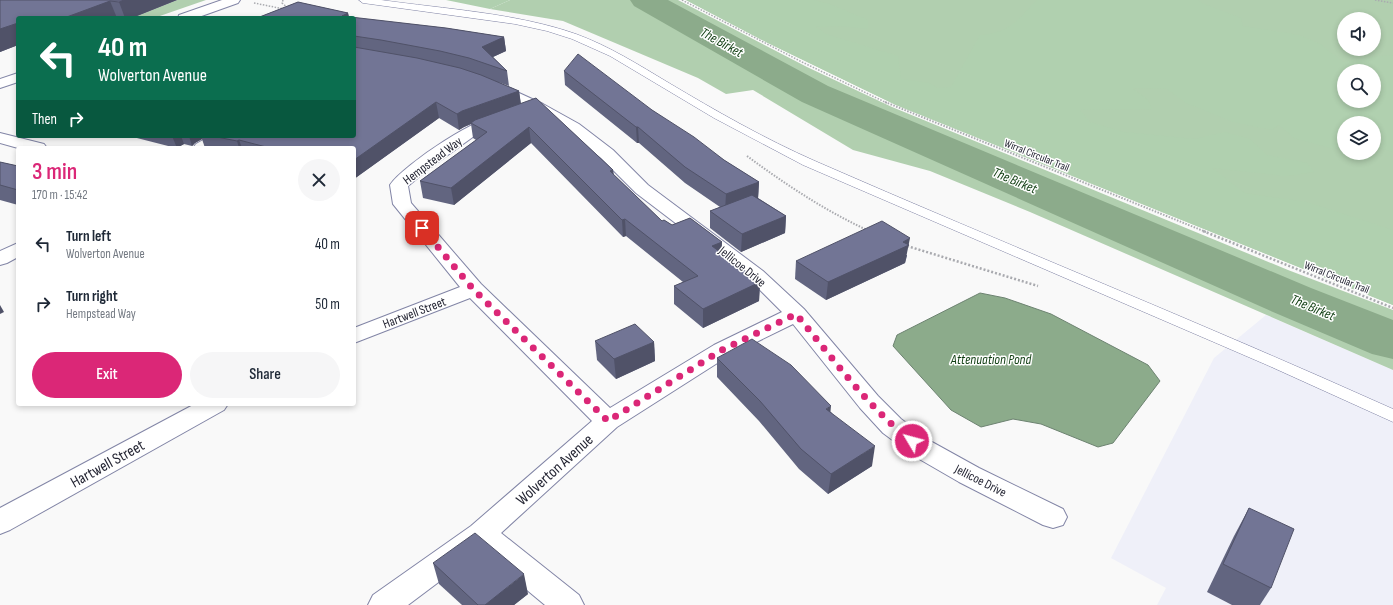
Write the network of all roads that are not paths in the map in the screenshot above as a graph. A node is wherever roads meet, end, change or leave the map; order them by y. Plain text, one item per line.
1 (234, 0) edge
2 (363, 0) edge
3 (190, 16) edge
4 (16, 78) edge
5 (477, 81) edge
6 (0, 84) edge
7 (538, 107) junction
8 (0, 138) edge
9 (219, 138) edge
10 (30, 146) edge
11 (205, 146) edge
12 (16, 250) edge
13 (0, 259) edge
14 (473, 289) junction
15 (796, 314) junction
16 (356, 335) edge
17 (211, 406) edge
18 (1393, 416) edge
19 (608, 421) junction
20 (1053, 517) dead end
21 (0, 522) edge
22 (481, 534) junction
23 (384, 605) edge
24 (568, 605) edge

1 - 3 street
2 - 18 lane
4 - 6 street
5 - 7 street, Jellicoe Drive
7 - 14 street, Hempstead Way
7 - 15 street, Jellicoe Drive
8 - 10 street
9 - 11 street
12 - 13 street
14 - 16 street, Hartwell Street
14 - 19 street, Hempstead Way
15 - 19 street, Wolverton Avenue
15 - 20 street, Jellicoe Drive
17 - 21 street, Hartwell Street
19 - 22 street, Wolverton Avenue
22 - 23 street, Wolverton Avenue
22 - 24 street

